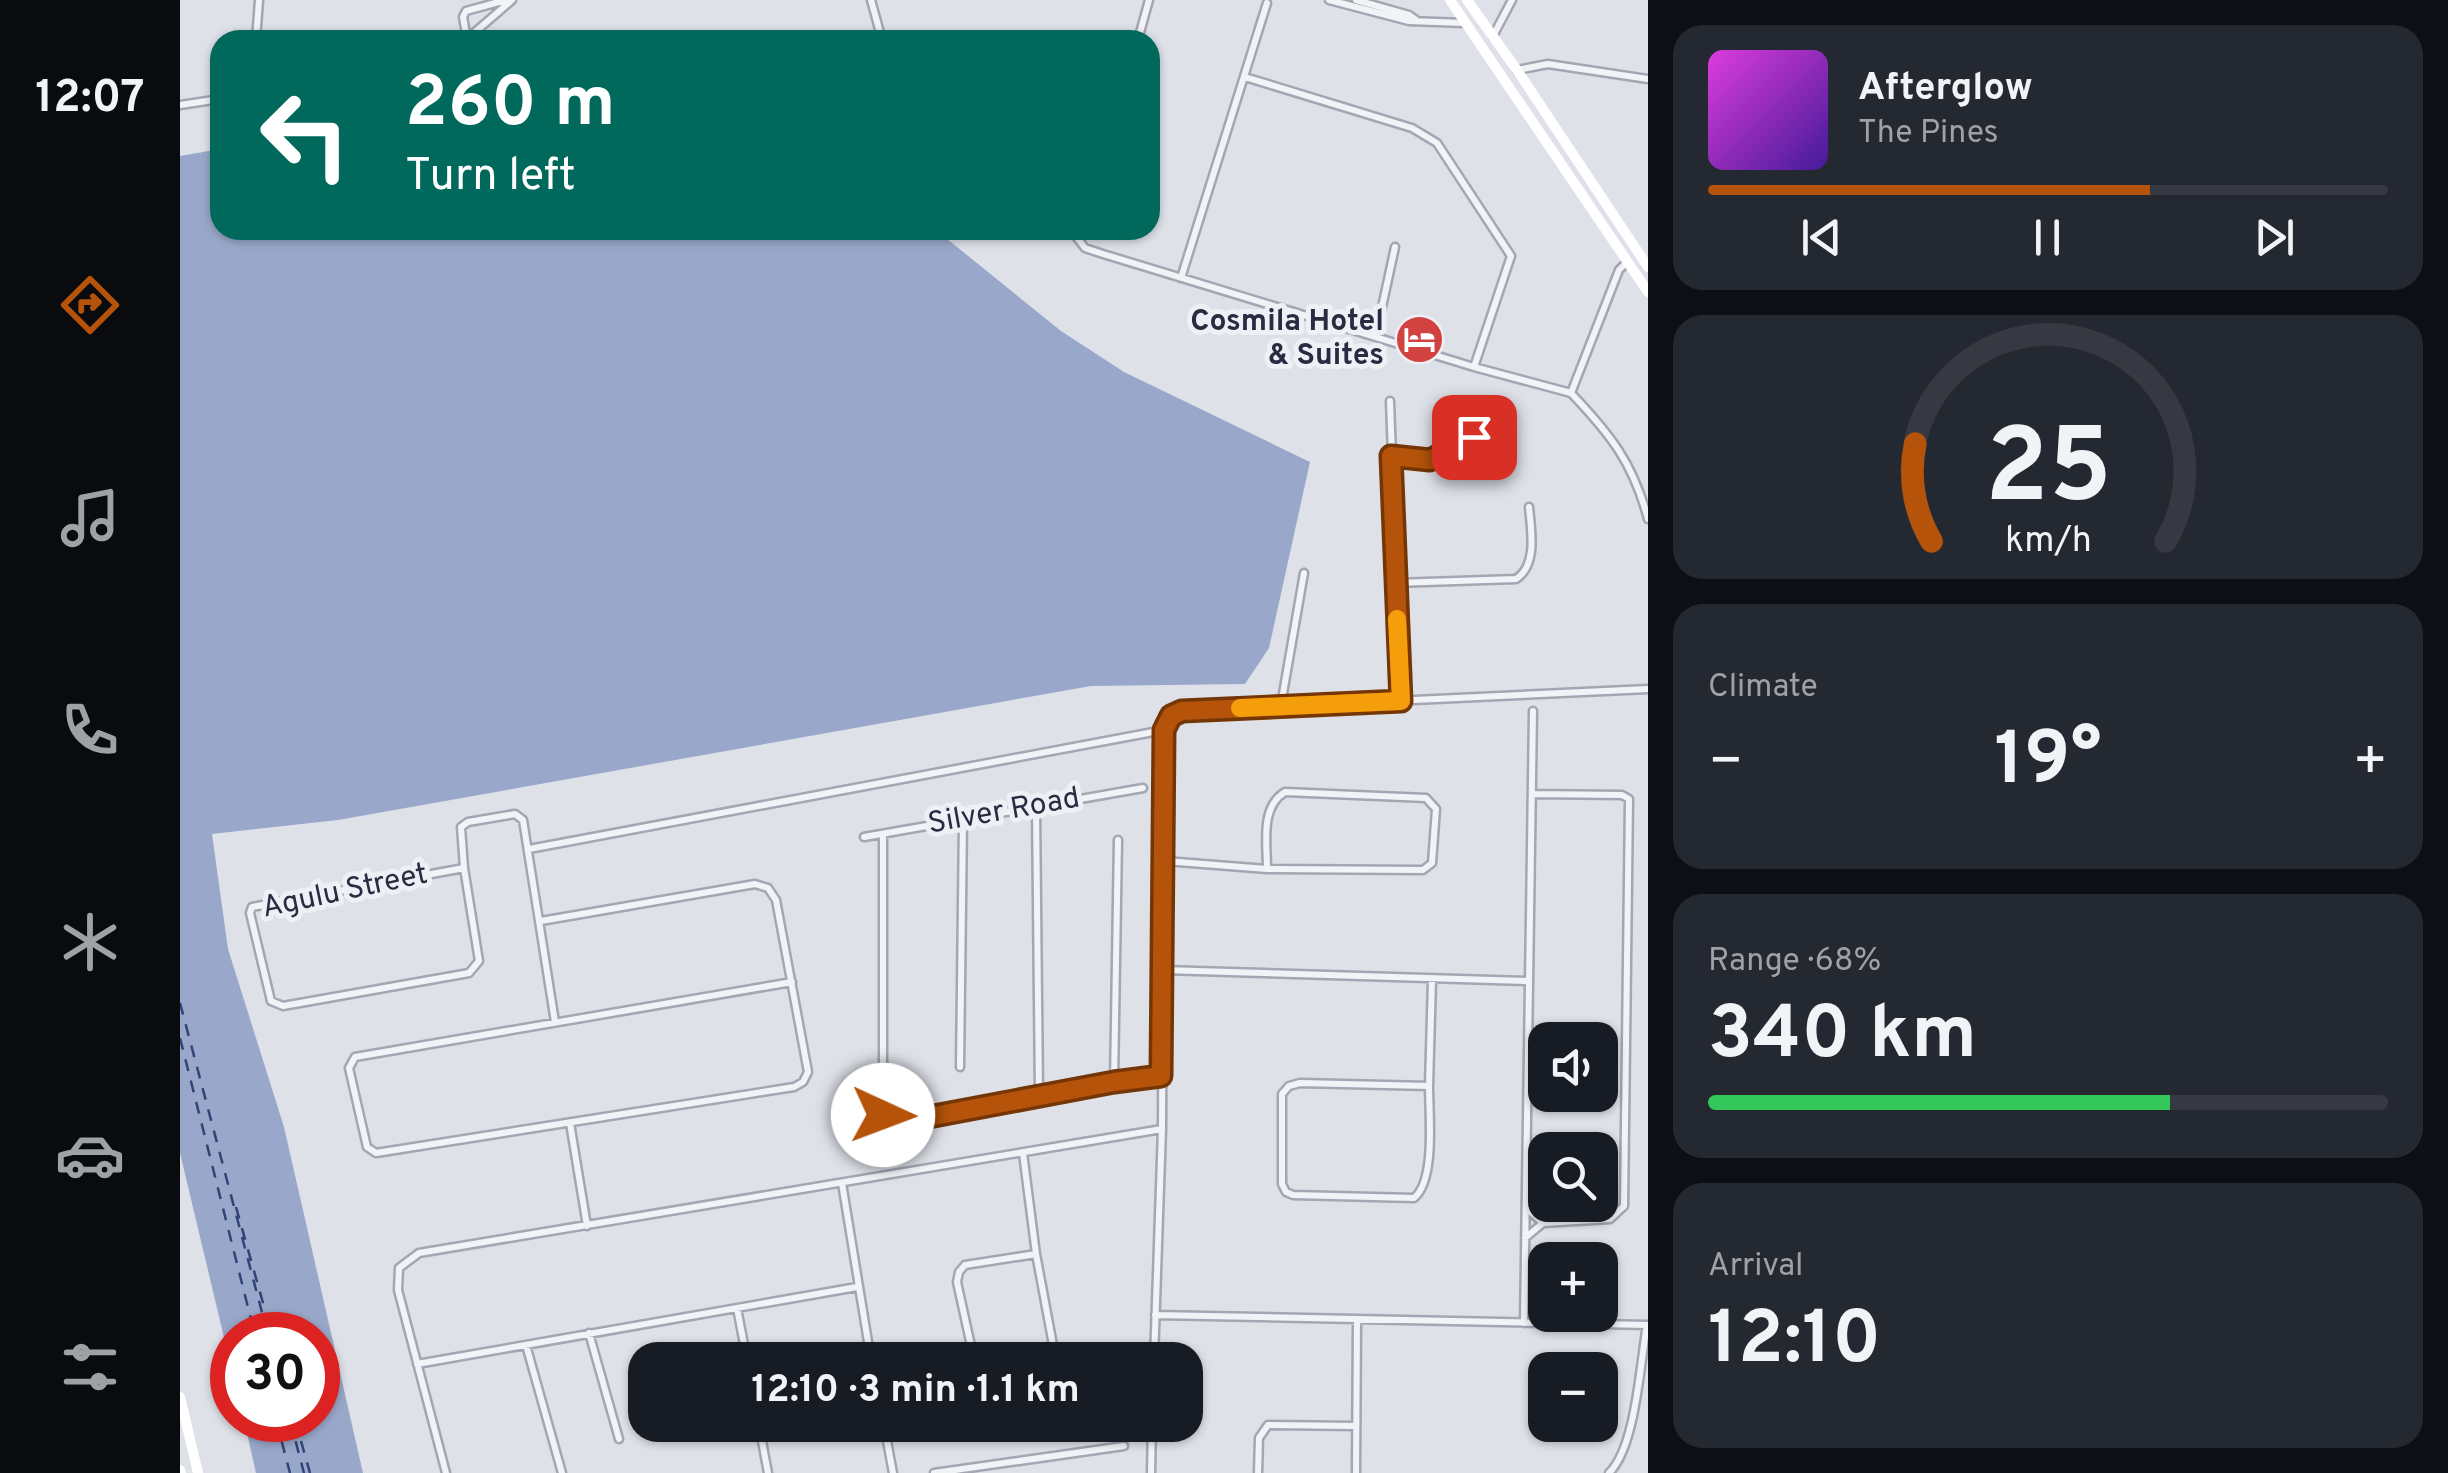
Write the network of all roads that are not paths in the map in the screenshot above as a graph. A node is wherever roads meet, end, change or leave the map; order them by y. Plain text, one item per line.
1 (259, 0) edge
2 (509, 0) edge
3 (871, 0) edge
4 (1149, 0) edge
5 (1356, 0) edge
6 (1450, 0) edge
7 (1467, 0) edge
8 (1512, 0) edge
9 (1336, 1) edge
10 (1267, 2) dead end
11 (1417, 21) junction
12 (1466, 23) junction
13 (257, 30) edge
14 (465, 30) edge
15 (478, 30) edge
16 (879, 30) edge
17 (1141, 30) edge
18 (1493, 37) junction
19 (1517, 70) junction
20 (1245, 78) junction
21 (1648, 79) edge
22 (210, 100) edge
23 (180, 105) edge
24 (1079, 240) edge
25 (1396, 247) dead end
26 (1628, 262) junction
27 (1648, 267) edge
28 (1180, 278) junction
29 (1648, 292) edge
30 (1376, 336) junction
31 (1474, 367) junction
32 (1571, 393) junction
33 (1390, 401) dead end
34 (1474, 437) dead end
35 (1391, 456) junction
36 (1529, 507) dead end
37 (1648, 519) edge
38 (1304, 573) dead end
39 (1395, 584) junction
40 (1648, 689) edge
41 (1401, 701) junction
42 (1281, 706) junction
43 (1534, 711) dead end
44 (1164, 730) junction
45 (1143, 788) dead end
46 (1534, 794) junction
47 (1036, 806) junction
48 (963, 820) junction
49 (883, 834) junction
50 (864, 837) dead end
51 (1118, 840) dead end
52 (529, 848) junction
53 (1165, 862) junction
54 (464, 868) junction
55 (1266, 869) junction
56 (540, 921) junction
57 (1163, 970) junction
58 (1432, 980) junction
59 (1528, 981) junction
60 (792, 982) junction
61 (554, 1022) junction
62 (960, 1067) dead end
63 (1161, 1076) junction
64 (1114, 1082) junction
65 (1429, 1086) junction
66 (1040, 1095) junction
67 (570, 1122) junction
68 (1162, 1129) junction
69 (1023, 1153) junction
70 (842, 1183) junction
71 (1526, 1208) joint
72 (1618, 1212) edge
73 (1543, 1222) edge
74 (587, 1226) junction
75 (1525, 1238) junction
76 (1036, 1254) junction
77 (857, 1286) junction
78 (737, 1308) junction
79 (1155, 1315) junction
80 (1357, 1320) junction
81 (1524, 1323) junction
82 (1647, 1325) edge
83 (589, 1333) junction
84 (744, 1342) edge
85 (868, 1342) edge
86 (970, 1342) edge
87 (1053, 1342) edge
88 (1154, 1342) edge
89 (526, 1345) junction
90 (417, 1364) junction
91 (180, 1396) edge
92 (1356, 1426) junction
93 (619, 1438) dead end
94 (762, 1442) edge
95 (887, 1442) edge
96 (1152, 1442) edge
97 (1124, 1446) dead end
98 (998, 1469) edge
99 (198, 1473) edge
100 (446, 1473) edge
101 (562, 1473) edge
102 (767, 1473) edge
103 (893, 1473) edge
104 (934, 1473) edge
105 (1151, 1473) edge
106 (1258, 1473) edge
107 (1356, 1473) edge
108 (1609, 1473) edge

1 - 13 street
2 - 14 street
2 - 15 street
3 - 16 street
4 - 17 street
5 - 11 street
6 - 12 main road
7 - 18 main road
8 - 18 street
9 - 11 street
10 - 20 street
11 - 12 street
12 - 26 main road
18 - 19 main road
19 - 21 street
19 - 27 main road
20 - 28 street
20 - 31 street
22 - 23 street
24 - 28 street
25 - 30 street
26 - 29 main road
26 - 32 street
28 - 30 street
30 - 31 street
31 - 32 street
32 - 37 street
33 - 35 street
34 - 35 street
35 - 39 street
36 - 39 street
38 - 42 street
39 - 41 street
40 - 41 street
41 - 42 street
42 - 44 street
43 - 46 street
44 - 52 street
44 - 53 street
45 - 47 street, Silver Road
46 - 59 street
46 - 72 street
47 - 48 street, Silver Road
47 - 66 street
48 - 49 street, Silver Road
48 - 62 street
49 - 50 street, Silver Road
49 - 66 street
51 - 64 street
52 - 54 street
52 - 56 street
53 - 55 street
53 - 57 street
54 - 54 street, Agulu Street
55 - 55 street
56 - 60 street
56 - 61 street
57 - 58 street
57 - 63 street
58 - 59 street
58 - 65 street
59 - 71 street
60 - 61 street
60 - 67 street
61 - 67 street
63 - 64 street
63 - 68 street
64 - 66 street
65 - 65 street
67 - 74 street
68 - 69 street
68 - 79 street
69 - 70 street
69 - 76 street
70 - 74 street
70 - 77 street
71 - 75 street
73 - 75 street
74 - 90 street
75 - 81 street
76 - 86 street
76 - 87 street
77 - 78 street
77 - 85 street
78 - 83 street
78 - 84 street
79 - 80 street
79 - 88 street
80 - 81 street
80 - 92 street
81 - 82 street
82 - 108 street
83 - 89 street
83 - 93 street
89 - 90 street
89 - 101 street
90 - 100 street
91 - 99 main road
92 - 106 street
92 - 107 street
94 - 102 street
95 - 103 street
96 - 105 street
97 - 98 street
98 - 104 street

